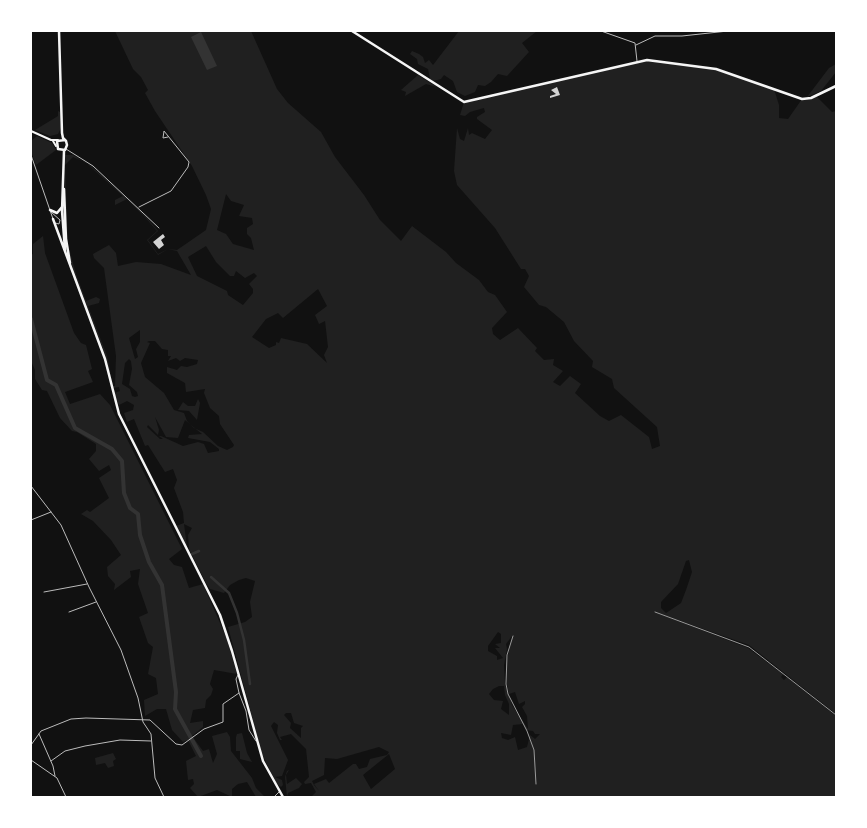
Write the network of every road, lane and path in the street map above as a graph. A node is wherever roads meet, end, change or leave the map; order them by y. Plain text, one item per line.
1 (60, 31) edge
2 (352, 31) edge
3 (601, 31) edge
4 (728, 31) edge
5 (636, 45) junction
6 (637, 62) junction
7 (836, 86) edge
8 (31, 131) edge
9 (62, 133) junction
10 (168, 137) dead end
11 (51, 140) junction
12 (58, 140) junction
13 (65, 140) junction
14 (56, 146) junction
15 (67, 146) junction
16 (65, 149) junction
17 (59, 150) junction
18 (72, 152) junction
19 (31, 155) edge
20 (62, 156) junction
21 (63, 177) junction
22 (62, 206) junction
23 (138, 208) junction
24 (50, 210) junction
25 (53, 219) junction
26 (159, 228) dead end
27 (67, 258) junction
28 (74, 276) junction
29 (31, 486) edge
30 (52, 512) junction
31 (31, 520) edge
32 (87, 584) junction
33 (44, 592) dead end
34 (97, 602) junction
35 (69, 612) dead end
36 (238, 675) junction
37 (239, 693) junction
38 (247, 711) junction
39 (142, 719) junction
40 (38, 733) junction
41 (152, 741) junction
42 (31, 745) edge
43 (31, 760) edge
44 (51, 761) junction
45 (55, 777) junction
46 (280, 792) junction
47 (66, 797) edge
48 (164, 797) edge
49 (274, 797) edge
50 (283, 797) edge

1 - 9 main road
2 - 6 main road
3 - 5 street
4 - 5 street
5 - 6 street
6 - 7 main road
8 - 11 main road
9 - 12 main road
9 - 13 main road
10 - 23 street
11 - 12 main road
11 - 14 main road
12 - 13 main road
12 - 14 main road
13 - 15 main road
14 - 17 main road
15 - 16 main road
15 - 18 street
16 - 17 main road
16 - 18 street
16 - 20 main road
17 - 20 main road
18 - 23 street
19 - 24 street
20 - 21 main road
21 - 22 main road
21 - 28 main road
22 - 24 main road
22 - 27 main road
23 - 26 street
24 - 25 street
24 - 25 street
25 - 27 main road
27 - 28 main road
28 - 36 main road
29 - 30 street
30 - 31 street
30 - 32 street
32 - 33 street
32 - 34 street
34 - 35 street
34 - 39 street
36 - 37 street
36 - 38 main road
37 - 38 street
37 - 39 street
38 - 46 main road
39 - 40 street
39 - 41 street
40 - 42 street
40 - 44 street
41 - 44 street
41 - 48 street
43 - 45 street
44 - 45 street
45 - 47 street
46 - 49 street
46 - 50 main road

